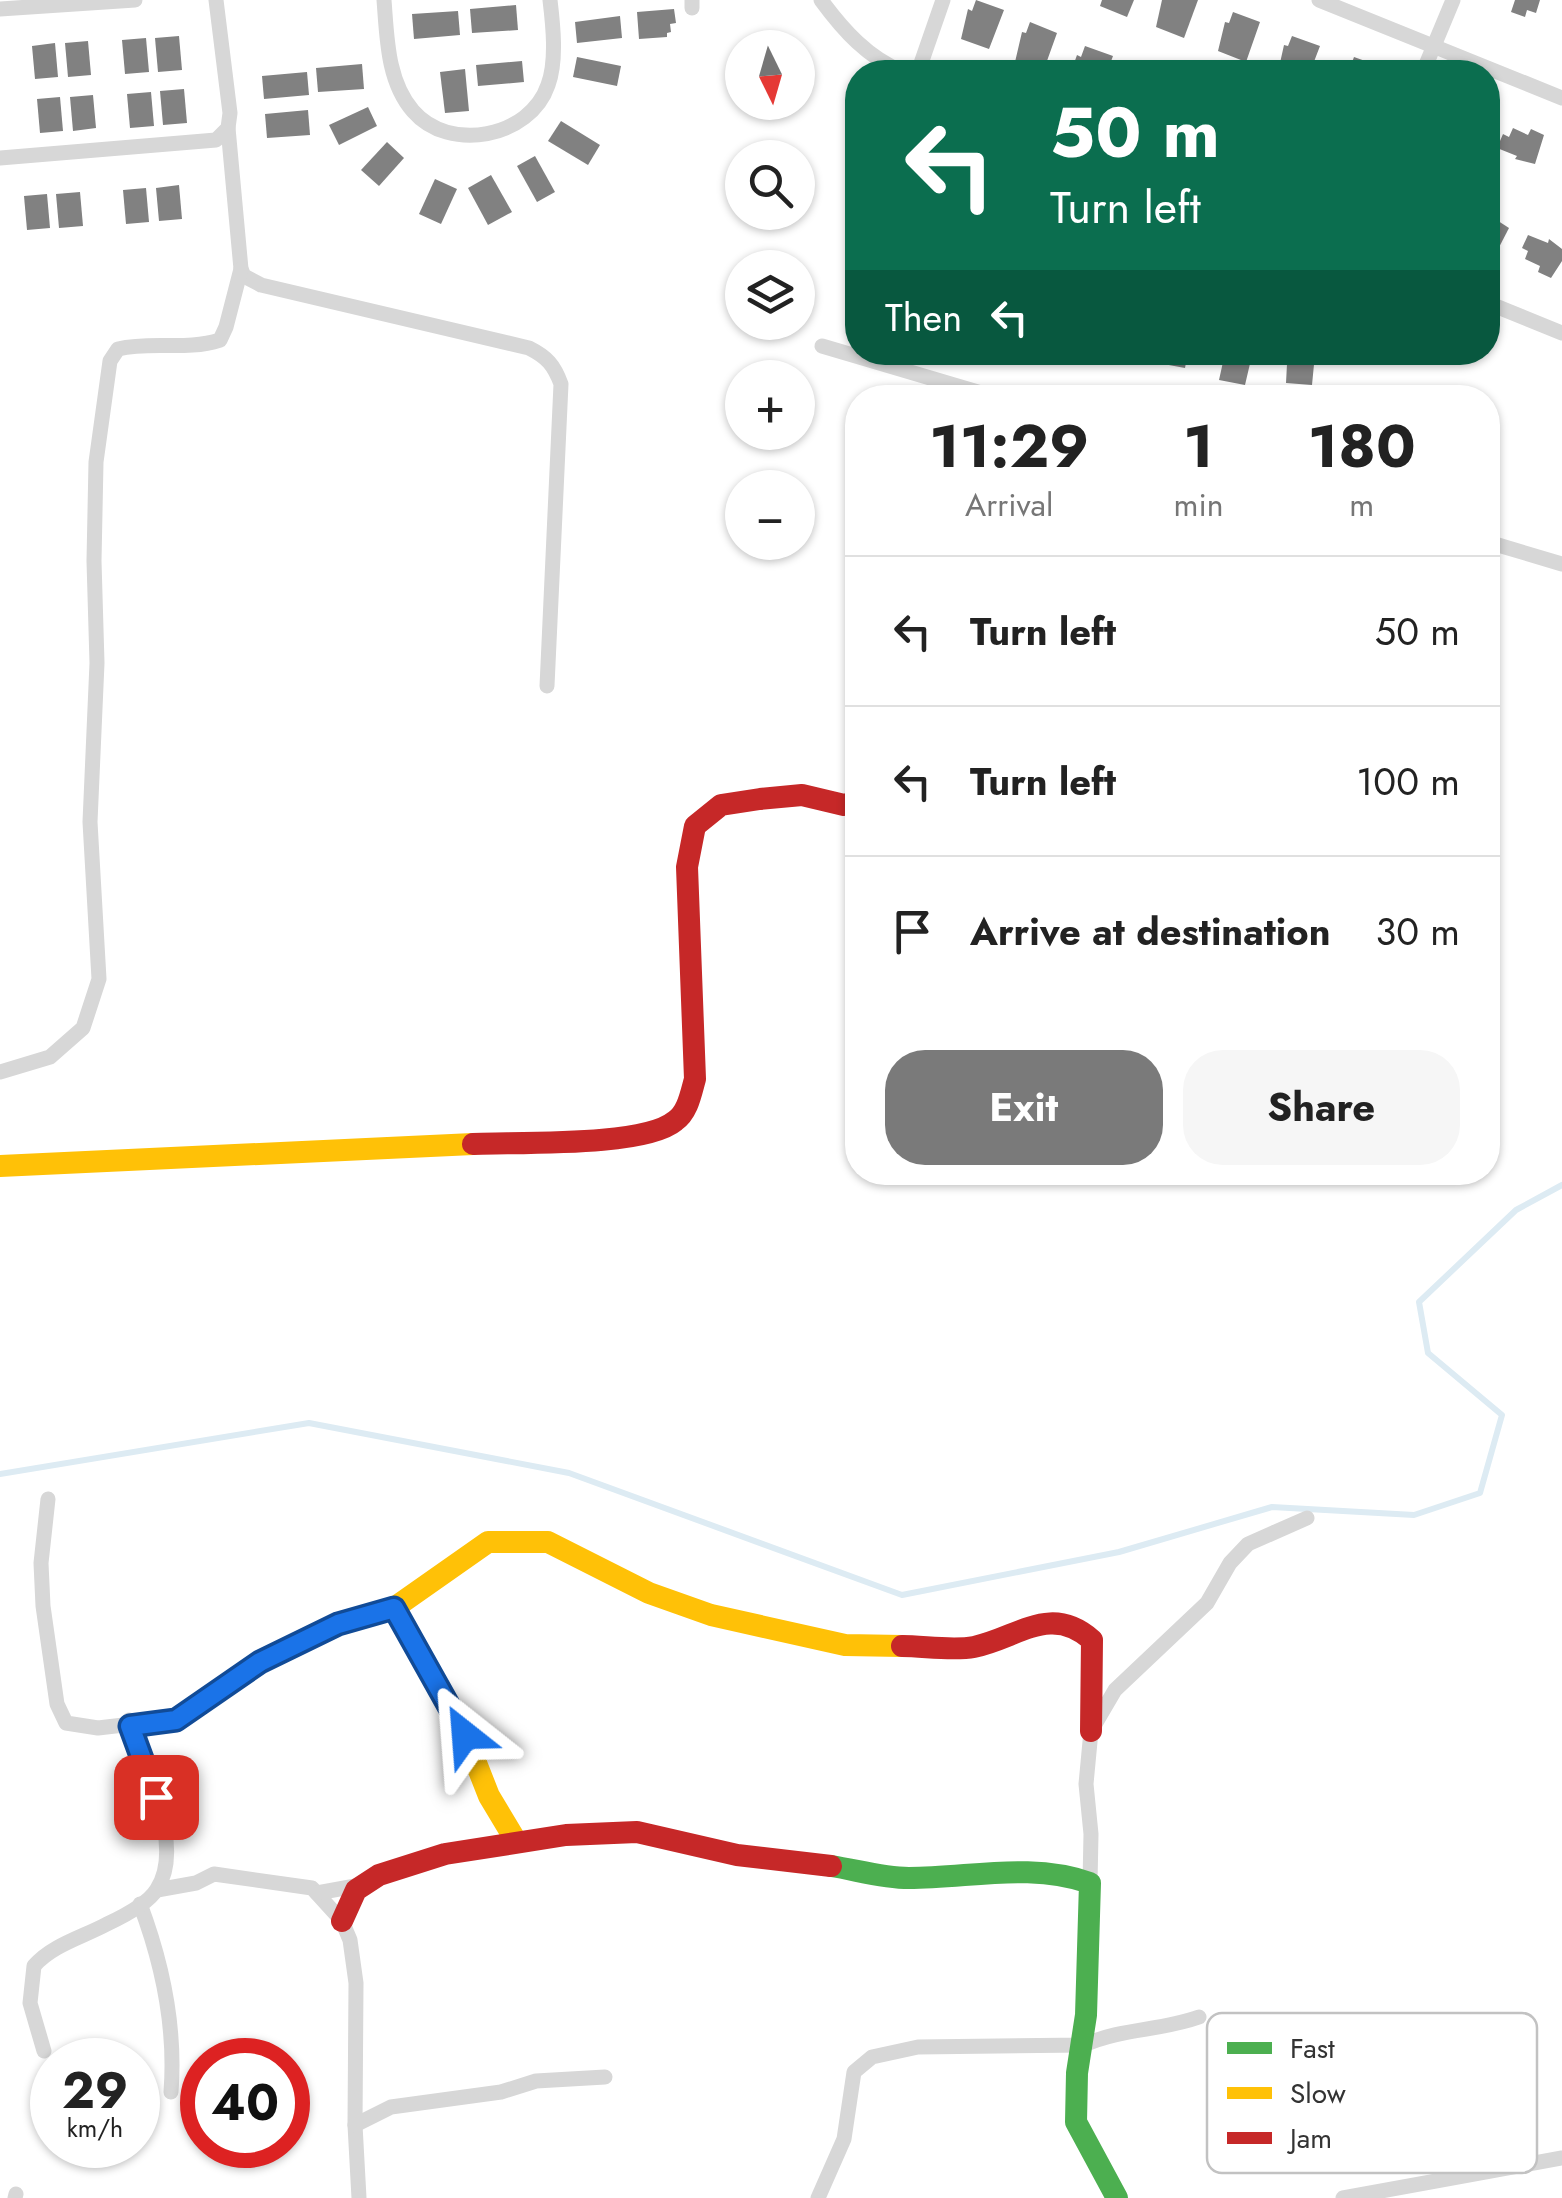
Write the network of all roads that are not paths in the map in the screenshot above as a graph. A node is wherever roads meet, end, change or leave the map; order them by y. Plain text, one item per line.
1 (135, 0) edge
2 (216, 0) edge
3 (384, 0) edge
4 (550, 0) edge
5 (821, 0) edge
6 (942, 0) edge
7 (1319, 0) edge
8 (1454, 0) edge
9 (0, 9) edge
10 (1435, 46) junction
11 (880, 60) edge
12 (922, 60) edge
13 (1429, 60) edge
14 (1469, 60) edge
15 (1500, 73) edge
16 (1562, 98) edge
17 (228, 128) junction
18 (0, 158) edge
19 (240, 269) junction
20 (1500, 308) edge
21 (1562, 333) edge
22 (822, 346) dead end
23 (845, 353) edge
24 (885, 365) edge
25 (952, 385) edge
26 (1500, 546) edge
27 (1562, 564) edge
28 (547, 686) dead end
29 (845, 806) edge
30 (0, 1072) edge
31 (0, 1166) edge
32 (48, 1500) dead end
33 (1308, 1518) dead end
34 (394, 1608) junction
35 (129, 1721) junction
36 (1092, 1732) junction
37 (516, 1842) junction
38 (1090, 1883) junction
39 (361, 1885) junction
40 (156, 1890) junction
41 (317, 1893) junction
42 (140, 1904) junction
43 (342, 1921) junction
44 (1199, 2017) dead end
45 (40, 2038) edge
46 (1084, 2045) junction
47 (605, 2077) dead end
48 (171, 2092) dead end
49 (355, 2125) junction
50 (1562, 2158) edge
51 (1537, 2163) edge
52 (1480, 2173) edge
53 (360, 2198) edge
54 (818, 2198) edge
55 (1116, 2198) edge
56 (1343, 2198) edge

1 - 9 street
2 - 17 street
3 - 4 street
5 - 11 street
6 - 12 street
7 - 10 street
8 - 10 street
10 - 13 street
10 - 14 street
15 - 16 street
17 - 18 street
17 - 19 street
19 - 28 street
19 - 30 street
20 - 21 street
22 - 23 street
24 - 25 street
26 - 27 street
29 - 31 street
32 - 35 street
33 - 36 street
34 - 35 street
34 - 36 street
34 - 37 street
35 - 40 street
36 - 38 street
37 - 38 street
37 - 39 street
38 - 46 street
39 - 41 street
39 - 43 street
40 - 41 street
40 - 42 street
41 - 43 street
42 - 45 street
42 - 48 street
43 - 49 street
44 - 46 street
46 - 54 street
46 - 55 street
47 - 49 street
49 - 53 street
50 - 51 street
52 - 56 street

